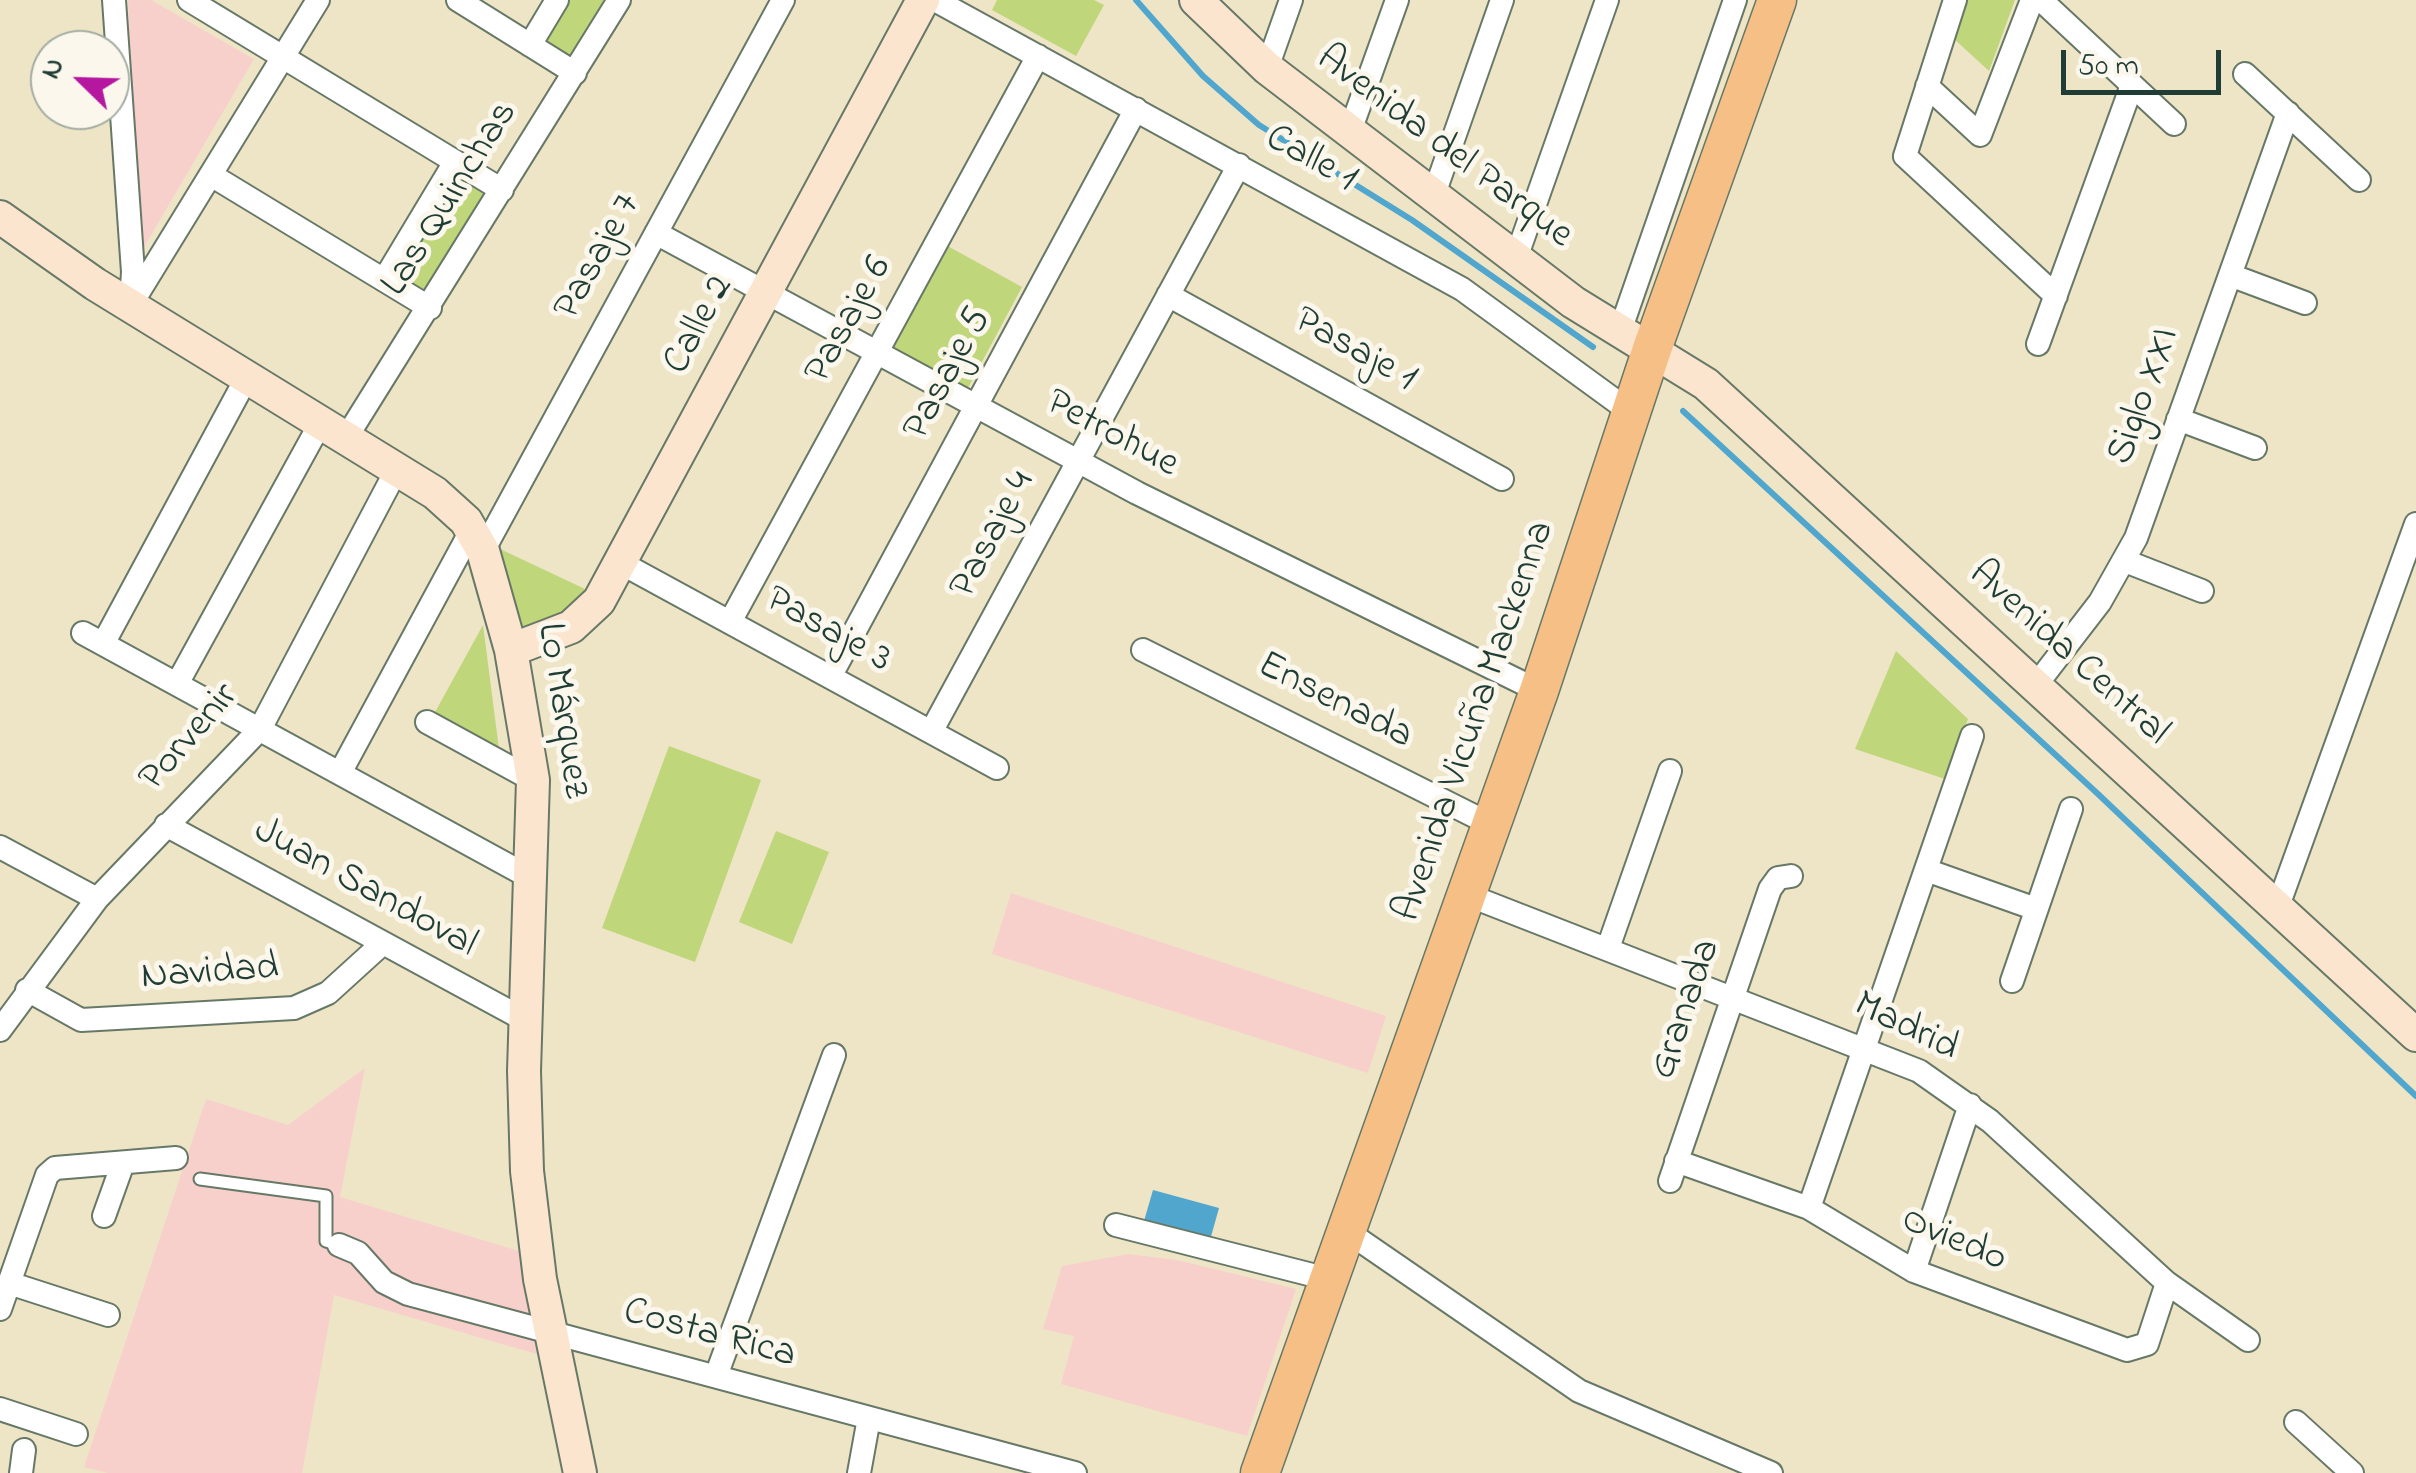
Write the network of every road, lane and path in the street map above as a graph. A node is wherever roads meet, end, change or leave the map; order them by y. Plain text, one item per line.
1 (114, 0) edge
2 (189, 0) edge
3 (318, 0) edge
4 (458, 0) edge
5 (557, 0) edge
6 (620, 0) edge
7 (783, 0) edge
8 (923, 0) edge
9 (936, 0) edge
10 (1196, 0) edge
11 (1291, 0) edge
12 (1397, 0) edge
13 (1502, 0) edge
14 (1607, 0) edge
15 (1736, 0) edge
16 (1778, 0) edge
17 (1956, 0) edge
18 (2032, 0) edge
19 (2041, 0) edge
20 (530, 45) junction
21 (1038, 56) junction
22 (284, 57) junction
23 (1267, 68) junction
24 (574, 73) junction
25 (2245, 74) dead end
26 (2132, 84) junction
27 (1927, 86) junction
28 (1136, 109) junction
29 (2288, 113) junction
30 (2174, 124) dead end
31 (1350, 131) junction
32 (456, 162) junction
33 (1239, 165) junction
34 (211, 175) junction
35 (2359, 180) dead end
36 (502, 190) junction
37 (1434, 194) junction
38 (0, 217) edge
39 (656, 233) junction
40 (1516, 258) junction
41 (2230, 275) junction
42 (384, 280) junction
43 (767, 293) junction
44 (1168, 295) junction
45 (2056, 296) junction
46 (2305, 303) dead end
47 (130, 306) junction
48 (430, 308) junction
49 (1636, 340) junction
50 (2038, 344) dead end
51 (877, 352) junction
52 (247, 377) junction
53 (976, 406) junction
54 (1632, 413) junction
55 (2178, 419) junction
56 (334, 430) junction
57 (2255, 448) dead end
58 (1078, 462) junction
59 (397, 469) junction
60 (1502, 480) dead end
61 (2416, 524) edge
62 (478, 540) junction
63 (2125, 560) junction
64 (621, 562) junction
65 (2202, 591) dead end
66 (730, 622) junction
67 (511, 650) junction
68 (1143, 650) dead end
69 (830, 677) junction
70 (177, 684) junction
71 (2036, 685) junction
72 (1538, 691) junction
73 (427, 722) dead end
74 (260, 729) junction
75 (931, 732) junction
76 (1972, 736) dead end
77 (997, 768) dead end
78 (1670, 772) dead end
79 (340, 773) junction
80 (533, 780) junction
81 (2070, 809) dead end
82 (1490, 824) junction
83 (166, 825) junction
84 (0, 847) edge
85 (1926, 870) junction
86 (1790, 876) dead end
87 (532, 879) junction
88 (1465, 894) junction
89 (97, 898) junction
90 (2278, 906) junction
91 (2036, 909) junction
92 (384, 943) junction
93 (1608, 948) junction
94 (2012, 980) dead end
95 (27, 990) junction
96 (1733, 996) junction
97 (527, 1021) junction
98 (0, 1030) edge
99 (2416, 1035) edge
100 (1864, 1046) junction
101 (834, 1055) dead end
102 (1970, 1105) junction
103 (176, 1158) dead end
104 (123, 1162) junction
105 (1673, 1171) joint
106 (200, 1179) dead end
107 (1809, 1208) junction
108 (104, 1216) dead end
109 (1116, 1225) dead end
110 (1345, 1230) junction
111 (339, 1245) joint
112 (1914, 1271) junction
113 (1328, 1280) junction
114 (2166, 1283) junction
115 (9, 1284) junction
116 (0, 1308) edge
117 (108, 1315) dead end
118 (550, 1332) junction
119 (2248, 1340) dead end
120 (716, 1376) junction
121 (0, 1409) edge
122 (869, 1418) junction
123 (2296, 1422) dead end
124 (76, 1434) dead end
125 (580, 1473) edge
126 (859, 1473) edge
127 (1076, 1473) edge
128 (1260, 1473) edge
129 (1771, 1473) edge
130 (2352, 1473) edge

1 - 47 street
2 - 22 street
3 - 22 street
4 - 20 street
5 - 20 street
6 - 24 street, Las Quinchas
7 - 39 street, Pasaje 7
8 - 43 street, Calle 2
9 - 21 street, Calle 1
10 - 23 street, Avenida del Parque
11 - 23 street
12 - 31 street
13 - 37 street
14 - 40 street
15 - 49 street
16 - 49 main road, Avenida Vicuña Mackenna
17 - 27 street
18 - 27 street
19 - 26 street
20 - 24 street
21 - 28 street, Calle 1
21 - 51 street, Pasaje 6
22 - 32 street
22 - 34 street
23 - 31 street, Avenida del Parque
24 - 36 street, Las Quinchas
25 - 29 street
26 - 30 street
26 - 45 street
27 - 45 street
28 - 33 street, Calle 1
28 - 53 street, Pasaje 5
29 - 35 street
29 - 41 street, Siglo XXI
31 - 37 street, Avenida del Parque
32 - 36 street
32 - 42 street, Las Quinchas
33 - 44 street, Pasaje 4
33 - 54 street, Calle 1
34 - 42 street
34 - 47 street
36 - 48 street, Las Quinchas
37 - 40 street, Avenida del Parque
38 - 47 street
39 - 43 street, Petrohue
39 - 62 street, Pasaje 7
40 - 49 street, Avenida del Parque
41 - 46 street
41 - 55 street, Siglo XXI
42 - 48 street
43 - 51 street, Petrohue
43 - 64 street, Calle 2
44 - 58 street, Pasaje 4
44 - 60 street, Pasaje 1
45 - 50 street
47 - 52 street
48 - 56 street, Las Quinchas
49 - 54 main road, Avenida Vicuña Mackenna
49 - 71 street, Avenida Central
51 - 53 street, Petrohue
51 - 66 street, Pasaje 6
52 - 56 street
52 - 70 street
53 - 58 street, Petrohue
53 - 69 street, Pasaje 5
54 - 72 main road, Avenida Vicuña Mackenna
55 - 57 street
55 - 63 street, Siglo XXI
56 - 59 street
56 - 70 street, Las Quinchas
58 - 72 street, Petrohue
58 - 75 street, Pasaje 4
59 - 62 street
59 - 74 street, Porvenir
61 - 90 street
62 - 67 street, Lo Márquez
62 - 79 street, Pasaje 7
63 - 65 street
63 - 71 street, Siglo XXI
64 - 66 street, Pasaje 3
64 - 67 street, Calle 2
66 - 69 street, Pasaje 3
67 - 80 street, Lo Márquez
68 - 82 street, Ensenada
69 - 75 street, Pasaje 3
70 - 74 street
71 - 90 street, Avenida Central
72 - 82 main road, Avenida Vicuña Mackenna
73 - 80 street
74 - 79 street
74 - 83 street, Porvenir
75 - 77 street, Pasaje 3
76 - 85 street
78 - 93 street
79 - 87 street
80 - 87 street, Lo Márquez
81 - 91 street
82 - 88 main road, Avenida Vicuña Mackenna
83 - 89 street, Porvenir
83 - 92 street, Juan Sandoval
84 - 89 street
85 - 91 street
85 - 100 street
86 - 96 street, Granada
87 - 97 street, Lo Márquez
88 - 93 street, Madrid
88 - 110 main road, Avenida Vicuña Mackenna
89 - 95 street, Porvenir
90 - 99 street, Avenida Central
91 - 94 street
92 - 95 street, Navidad
92 - 97 street, Juan Sandoval
93 - 96 street, Madrid
95 - 98 street, Porvenir
96 - 100 street, Madrid
96 - 105 street, Granada
97 - 118 street, Lo Márquez
100 - 102 street, Madrid
100 - 107 street
101 - 120 street
102 - 112 street
102 - 114 street, Madrid
103 - 104 street
104 - 108 street
104 - 115 street
105 - 107 street, Oviedo
106 - 111 lane
107 - 112 street, Oviedo
109 - 113 street
110 - 113 main road, Avenida Vicuña Mackenna
110 - 129 street
111 - 118 street, Costa Rica
112 - 114 street, Oviedo
113 - 128 main road, Avenida Vicuña Mackenna
114 - 119 street, Madrid
115 - 116 street
115 - 117 street
118 - 120 street, Costa Rica
118 - 125 street, Lo Márquez
120 - 122 street, Costa Rica
121 - 124 street
122 - 126 street
122 - 127 street, Costa Rica
123 - 130 street

